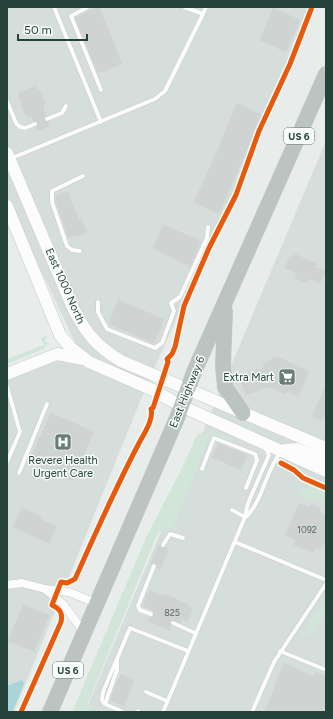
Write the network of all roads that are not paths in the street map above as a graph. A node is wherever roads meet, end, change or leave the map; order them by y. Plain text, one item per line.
1 (54, 7) edge
2 (88, 7) edge
3 (184, 7) edge
4 (206, 7) edge
5 (203, 14) junction
6 (326, 74) edge
7 (101, 90) dead end
8 (7, 101) edge
9 (66, 106) dead end
10 (47, 119) dead end
11 (101, 122) junction
12 (35, 124) dead end
13 (8, 157) edge
14 (7, 174) edge
15 (83, 176) dead end
16 (7, 206) edge
17 (208, 227) dead end
18 (40, 231) junction
19 (80, 251) dead end
20 (98, 302) dead end
21 (225, 304) junction
22 (60, 335) junction
23 (57, 354) junction
24 (83, 359) junction
25 (7, 374) edge
26 (7, 386) edge
27 (188, 388) junction
28 (47, 404) dead end
29 (181, 406) junction
30 (243, 413) junction
31 (264, 443) junction
32 (326, 448) edge
33 (282, 450) junction
34 (326, 460) edge
35 (7, 462) edge
36 (202, 469) dead end
37 (326, 471) edge
38 (19, 473) dead end
39 (246, 488) dead end
40 (232, 510) dead end
41 (245, 517) junction
42 (183, 538) dead end
43 (235, 542) junction
44 (163, 545) dead end
45 (154, 566) dead end
46 (326, 580) edge
47 (326, 584) edge
48 (7, 585) edge
49 (45, 589) junction
50 (96, 603) junction
51 (151, 614) dead end
52 (173, 623) dead end
53 (84, 632) junction
54 (195, 633) junction
55 (188, 651) junction
56 (280, 651) junction
57 (326, 670) edge
58 (146, 692) dead end
59 (167, 700) junction
60 (50, 712) edge
61 (123, 712) edge
62 (162, 712) edge
63 (252, 712) edge

1 - 11 lane
2 - 7 lane
3 - 5 lane
4 - 5 lane
5 - 11 lane
6 - 21 highway, East Highway 6 / US 6
8 - 12 lane
9 - 10 lane
11 - 13 lane
13 - 18 main road, East 1000 North
14 - 18 main road
15 - 19 lane
16 - 22 main road, East 1000 North
17 - 20 lane
18 - 27 main road, East 1000 North
21 - 27 highway, East Highway 6 / US 6
21 - 30 highway
22 - 23 main road
22 - 24 main road, East 1000 North
23 - 24 main road
23 - 25 main road
24 - 29 main road, East 1000 North
26 - 35 lane
27 - 29 highway, East Highway 6 / US 6
27 - 30 main road, East 1000 North
28 - 38 lane
29 - 31 main road, East 1000 North
29 - 50 highway, East Highway 6 / US 6
30 - 32 main road, East 1000 North
31 - 33 main road, East 1000 North
31 - 41 lane
33 - 34 main road
33 - 37 main road
33 - 41 lane
36 - 39 lane
40 - 41 lane
41 - 43 lane
42 - 44 lane
43 - 46 lane
43 - 54 lane
45 - 51 lane
47 - 56 lane
48 - 49 street
49 - 50 street
49 - 53 street
50 - 53 highway, East Highway 6 / US 6
52 - 54 lane
53 - 60 highway, East Highway 6 / US 6
54 - 55 lane
55 - 59 lane
55 - 61 lane
56 - 57 lane
56 - 63 lane
58 - 59 lane
59 - 62 lane

